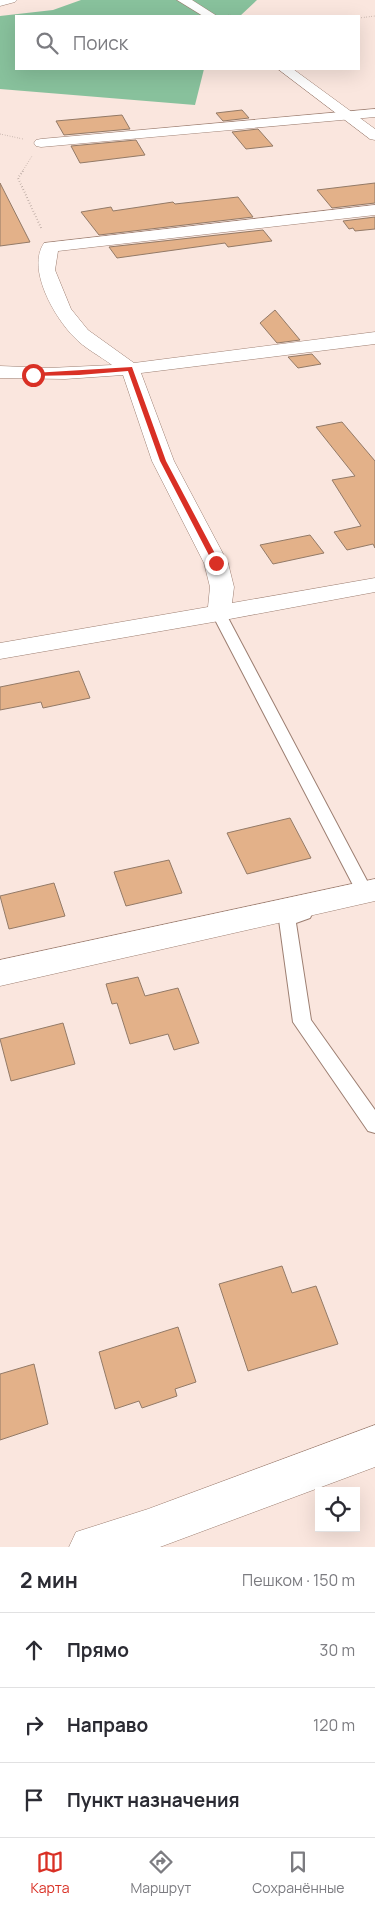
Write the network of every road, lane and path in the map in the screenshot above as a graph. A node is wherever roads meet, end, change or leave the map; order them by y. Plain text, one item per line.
1 (11, 0) edge
2 (183, 0) edge
3 (0, 2) edge
4 (209, 15) edge
5 (375, 16) edge
6 (360, 18) edge
7 (286, 70) edge
8 (375, 113) edge
9 (347, 116) junction
10 (0, 134) edge
11 (375, 136) edge
12 (41, 144) junction
13 (375, 210) edge
14 (50, 247) junction
15 (375, 338) edge
16 (130, 369) junction
17 (0, 372) edge
18 (375, 585) edge
19 (219, 614) junction
20 (0, 652) edge
21 (370, 891) edge
22 (0, 973) edge
23 (375, 1125) edge
24 (375, 1446) edge
25 (91, 1547) edge

1 - 3 street
2 - 4 street
5 - 6 path
7 - 9 street
8 - 9 street
9 - 11 street
9 - 12 street
10 - 12 path
12 - 14 path
13 - 14 street
14 - 16 street
15 - 16 street
16 - 17 street
16 - 19 street
18 - 19 street
19 - 20 street
19 - 21 lane
21 - 22 street
21 - 23 lane
24 - 25 street

